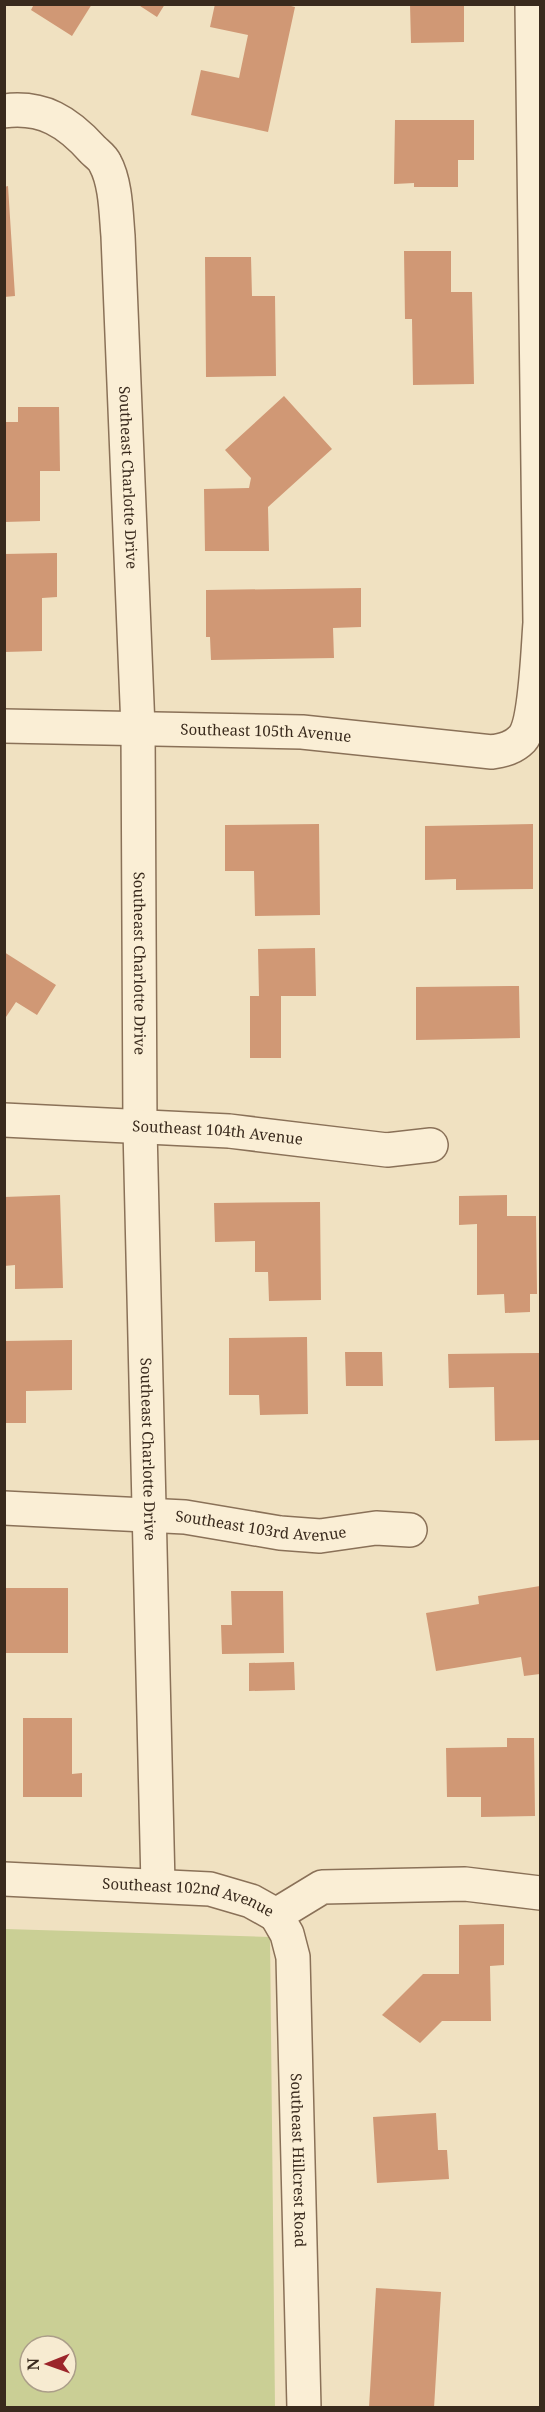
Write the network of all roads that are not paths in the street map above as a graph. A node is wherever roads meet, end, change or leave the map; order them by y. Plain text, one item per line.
1 (532, 4) edge
2 (4, 111) edge
3 (4, 726) edge
4 (138, 728) junction
5 (4, 1120) edge
6 (140, 1128) junction
7 (431, 1144) dead end
8 (4, 1508) edge
9 (148, 1514) junction
10 (410, 1530) dead end
11 (4, 1879) edge
12 (158, 1885) junction
13 (540, 1893) edge
14 (276, 1915) junction
15 (304, 2408) edge

1 - 4 street, Southeast 105th Avenue
2 - 4 street, Southeast Charlotte Drive
3 - 4 street, Southeast 105th Avenue
4 - 6 street, Southeast Charlotte Drive
5 - 6 street, Southeast 104th Avenue
6 - 7 street, Southeast 104th Avenue
6 - 9 street, Southeast Charlotte Drive
8 - 9 street, Southeast 103rd Avenue
9 - 10 street, Southeast 103rd Avenue
9 - 12 street, Southeast Charlotte Drive
11 - 12 street, Southeast 102nd Avenue
12 - 14 street, Southeast 102nd Avenue
13 - 14 street, Southeast 102nd Avenue
14 - 15 street, Southeast Hillcrest Road

